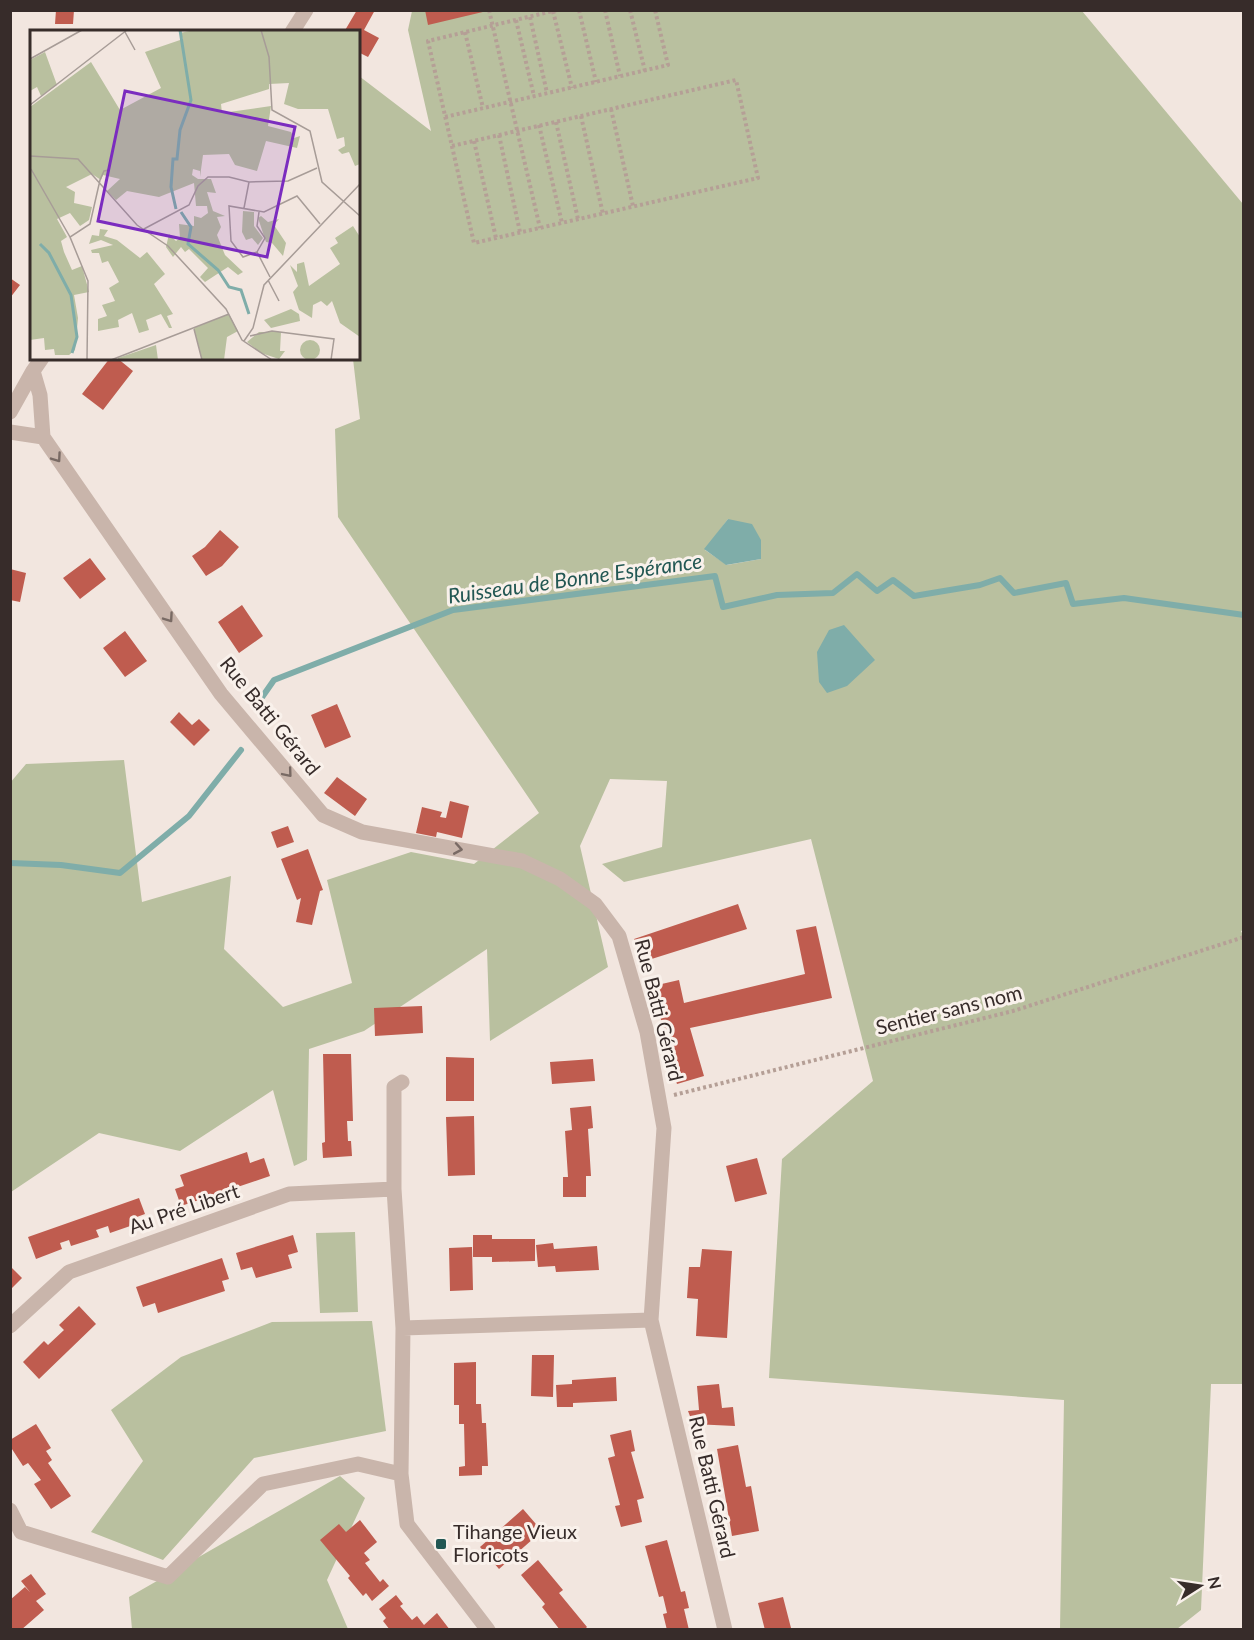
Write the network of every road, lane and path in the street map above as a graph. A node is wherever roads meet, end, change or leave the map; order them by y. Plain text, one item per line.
1 (306, 10) edge
2 (489, 10) edge
3 (579, 10) edge
4 (605, 10) edge
5 (630, 10) edge
6 (656, 10) edge
7 (555, 11) edge
8 (530, 17) junction
9 (516, 20) junction
10 (493, 26) junction
11 (293, 30) edge
12 (465, 32) junction
13 (645, 71) junction
14 (620, 76) junction
15 (596, 82) junction
16 (572, 88) junction
17 (547, 93) junction
18 (534, 96) junction
19 (510, 102) junction
20 (483, 108) junction
21 (611, 109) junction
22 (581, 116) junction
23 (445, 117) junction
24 (556, 122) junction
25 (539, 126) junction
26 (517, 131) junction
27 (499, 135) junction
28 (474, 141) junction
29 (452, 146) junction
30 (633, 206) junction
31 (603, 213) junction
32 (578, 219) junction
33 (562, 223) junction
34 (540, 228) junction
35 (520, 232) junction
36 (496, 238) junction
37 (37, 365) edge
38 (10, 412) edge
39 (10, 432) edge
40 (43, 437) junction
41 (1244, 937) edge
42 (402, 1082) dead end
43 (659, 1098) junction
44 (394, 1189) junction
45 (651, 1320) junction
46 (10, 1326) edge
47 (403, 1328) junction
48 (401, 1474) junction
49 (10, 1510) edge
50 (16, 1537) edge
51 (488, 1629) edge
52 (725, 1629) edge

1 - 11 street
2 - 10 path
3 - 15 path
4 - 14 path
5 - 13 path
6 - 13 path
7 - 8 path
7 - 16 path
8 - 9 path
8 - 17 path
9 - 10 path
9 - 18 path
10 - 12 path
10 - 19 path
12 - 20 path
12 - 23 path
13 - 14 path
14 - 15 path
15 - 16 path
16 - 17 path
17 - 18 path
18 - 19 path
19 - 20 path
19 - 26 path
20 - 23 path
21 - 22 path
21 - 30 path
21 - 30 path
22 - 24 path
22 - 31 path
23 - 29 path
24 - 25 path
24 - 32 path
25 - 26 path
25 - 33 path
26 - 27 path
26 - 34 path
27 - 28 path
27 - 35 path
28 - 29 path
28 - 36 path
29 - 36 path
30 - 31 path
31 - 32 path
32 - 33 path
33 - 34 path
34 - 35 path
35 - 36 path
37 - 38 street
37 - 40 street
39 - 40 street
40 -> 43 street, Rue Batti Gérard
41 - 43 path, Sentier sans nom
42 - 44 street
43 - 45 street, Rue Batti Gérard
44 - 46 street, Au Pré Libert
44 - 47 street
45 - 47 street
45 - 52 street, Rue Batti Gérard
47 - 48 street
48 - 50 street
48 - 51 street
49 - 50 street

